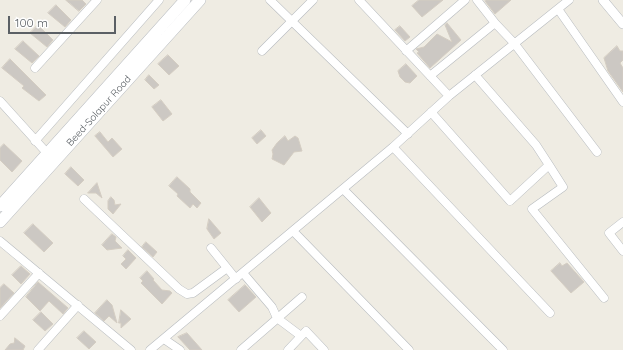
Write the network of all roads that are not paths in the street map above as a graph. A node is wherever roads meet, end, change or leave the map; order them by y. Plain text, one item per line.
1 (97, 0) edge
2 (159, 0) edge
3 (185, 0) edge
4 (200, 0) edge
5 (270, 0) edge
6 (359, 0) edge
7 (465, 0) edge
8 (477, 0) edge
9 (569, 0) edge
10 (603, 0) edge
11 (310, 1) edge
12 (558, 9) junction
13 (292, 22) junction
14 (495, 23) junction
15 (623, 24) edge
16 (514, 43) junction
17 (262, 51) dead end
18 (406, 51) junction
19 (35, 68) dead end
20 (475, 75) junction
21 (430, 76) junction
22 (449, 96) junction
23 (0, 101) edge
24 (623, 102) edge
25 (431, 112) junction
26 (408, 134) junction
27 (36, 142) junction
28 (393, 147) junction
29 (597, 152) dead end
30 (47, 153) junction
31 (549, 165) junction
32 (343, 189) junction
33 (84, 199) dead end
34 (0, 206) edge
35 (0, 222) edge
36 (623, 222) edge
37 (293, 231) junction
38 (0, 241) edge
39 (211, 248) dead end
40 (623, 251) edge
41 (227, 268) junction
42 (39, 273) junction
43 (243, 273) junction
44 (236, 279) junction
45 (302, 296) dead end
46 (604, 298) dead end
47 (78, 305) junction
48 (550, 313) dead end
49 (0, 316) edge
50 (277, 318) junction
51 (301, 336) junction
52 (164, 339) junction
53 (38, 350) edge
54 (131, 350) edge
55 (150, 350) edge
56 (180, 350) edge
57 (241, 350) edge
58 (288, 350) edge
59 (324, 350) edge
60 (409, 350) edge
61 (502, 350) edge

1 - 19 street
2 - 27 street
3 - 30 main road, Beed-Solapur Road
4 - 35 main road, Beed-Solapur Road
5 - 13 street
6 - 18 street
7 - 18 street
8 - 14 street
9 - 12 street
10 - 15 street
11 - 13 street
12 - 16 street
12 - 24 street
13 - 17 street
13 - 26 street
14 - 16 street
14 - 21 street
16 - 20 street
16 - 29 street
18 - 21 street
20 - 22 street
20 - 31 street
21 - 22 street
22 - 25 street
23 - 27 street
25 - 26 street
25 - 31 street
26 - 28 street
27 - 30 street
28 - 32 street
28 - 48 street
30 - 34 main road, Beed-Solapur Road
31 - 46 street
32 - 37 street
32 - 61 street
33 - 41 street
36 - 40 street
37 - 43 street
37 - 60 street
38 - 42 street
39 - 41 street
41 - 44 street
42 - 47 street
42 - 49 street
43 - 44 street
43 - 50 street
44 - 52 street
45 - 50 street
47 - 53 street
47 - 54 street
50 - 51 street
50 - 57 street
51 - 58 street
51 - 59 street
52 - 55 street
52 - 56 street

